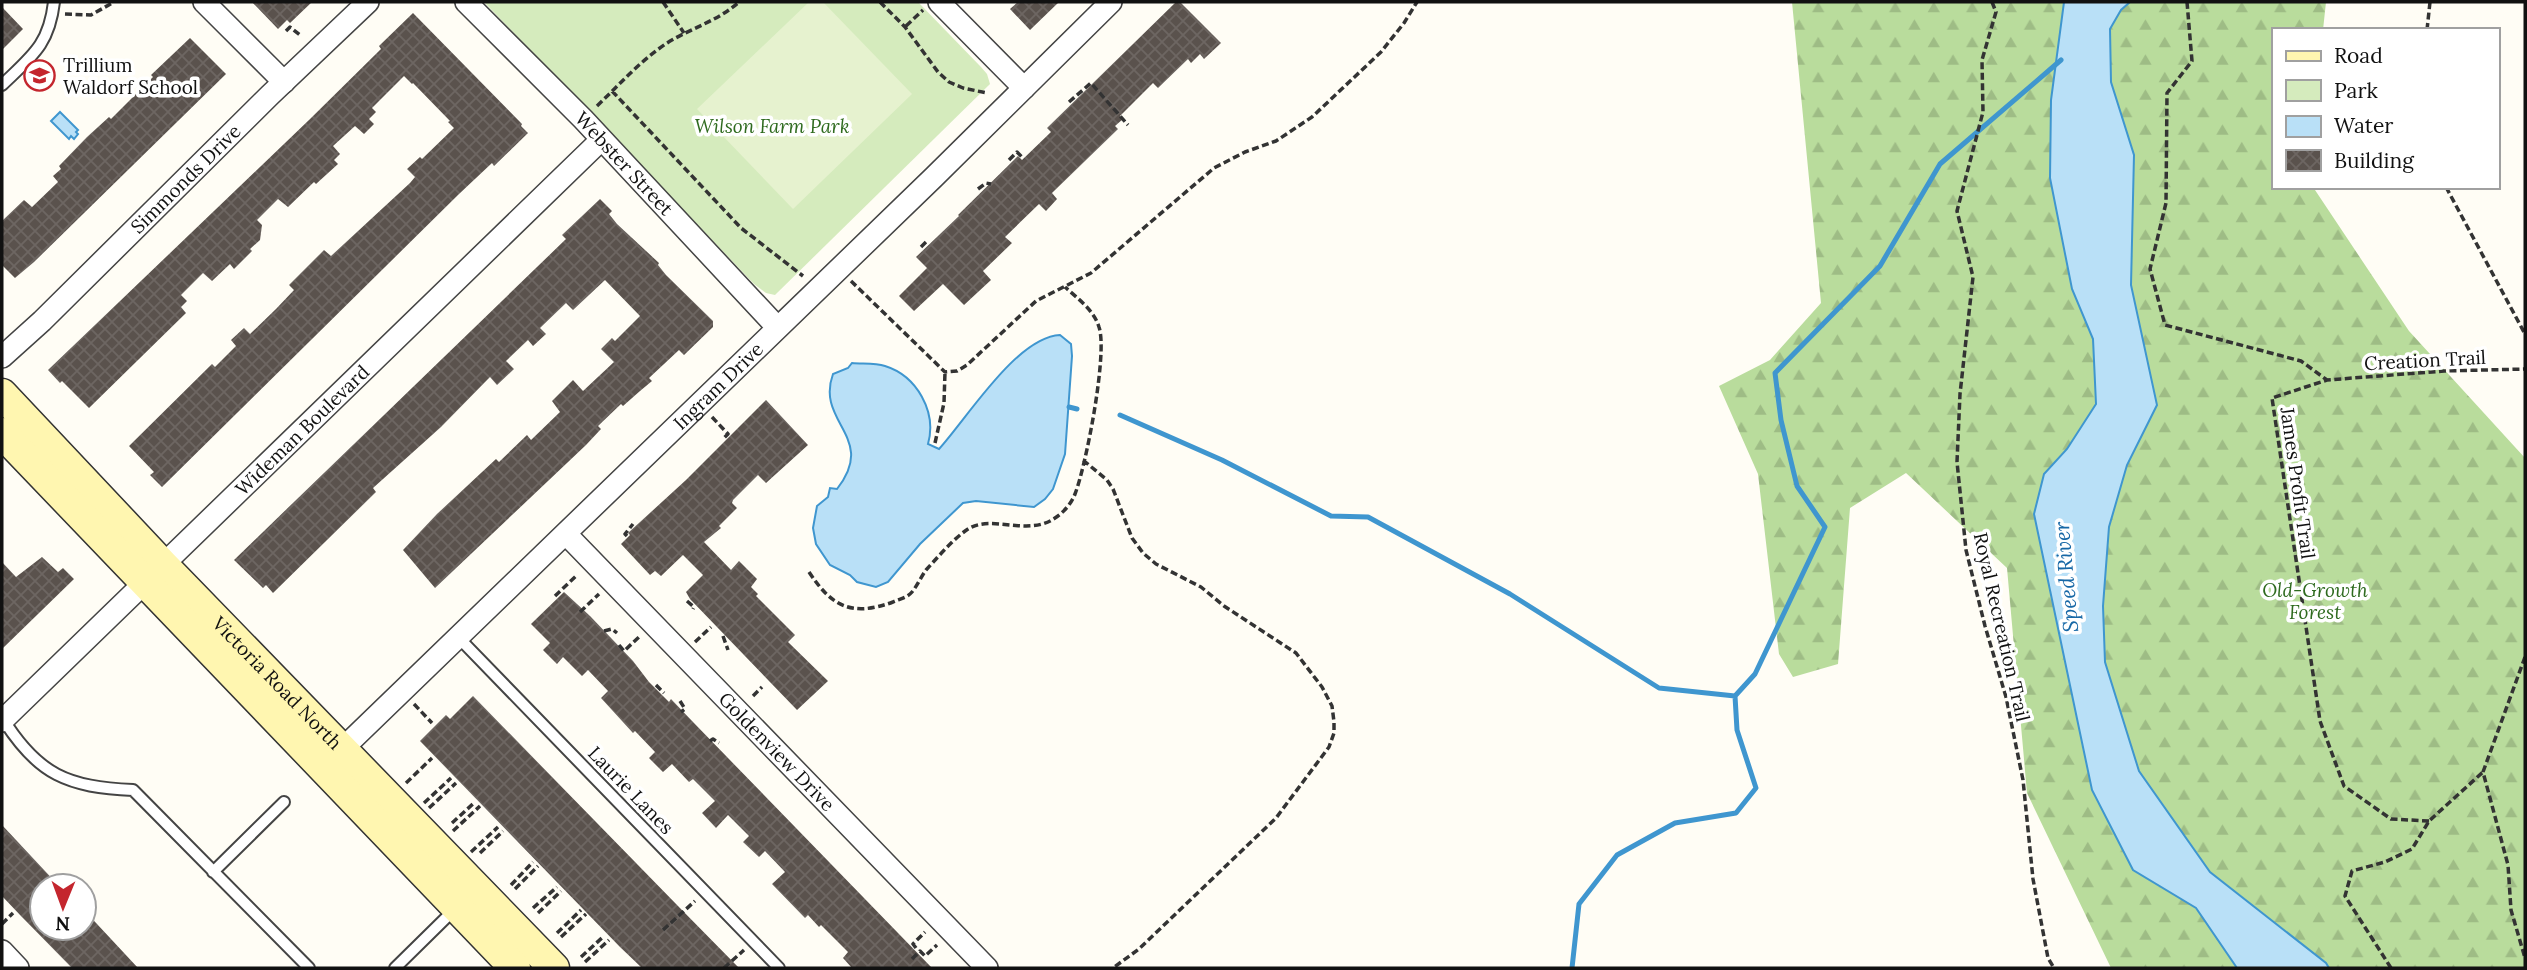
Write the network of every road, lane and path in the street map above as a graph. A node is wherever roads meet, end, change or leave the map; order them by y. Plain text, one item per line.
1 (114, 2) edge
2 (204, 2) edge
3 (368, 2) edge
4 (466, 2) edge
5 (663, 2) edge
6 (739, 2) edge
7 (880, 2) edge
8 (932, 2) edge
9 (939, 2) edge
10 (1111, 2) edge
11 (1417, 2) edge
12 (1992, 2) edge
13 (2187, 2) edge
14 (2430, 2) edge
15 (54, 8) edge
16 (905, 27) junction
17 (2427, 28) edge
18 (286, 31) dead end
19 (684, 33) junction
20 (300, 35) dead end
21 (284, 82) junction
22 (2, 85) edge
23 (1024, 88) junction
24 (612, 91) junction
25 (987, 93) dead end
26 (1069, 102) dead end
27 (583, 119) junction
28 (1128, 125) dead end
29 (601, 140) junction
30 (1024, 159) dead end
31 (1009, 160) dead end
32 (990, 184) dead end
33 (2447, 189) edge
34 (978, 190) dead end
35 (928, 240) dead end
36 (920, 247) dead end
37 (839, 269) junction
38 (1065, 287) junction
39 (818, 289) junction
40 (777, 327) junction
41 (2525, 334) edge
42 (2, 357) edge
43 (2525, 369) edge
44 (945, 372) junction
45 (2327, 380) junction
46 (2, 394) edge
47 (699, 403) junction
48 (2, 433) edge
49 (724, 438) dead end
50 (935, 443) dead end
51 (1083, 460) junction
52 (633, 524) dead end
53 (566, 534) junction
54 (627, 536) dead end
55 (809, 572) dead end
56 (154, 575) junction
57 (578, 575) dead end
58 (612, 582) junction
59 (555, 596) dead end
60 (687, 601) dead end
61 (693, 609) dead end
62 (580, 612) dead end
63 (653, 624) junction
64 (604, 631) dead end
65 (617, 632) dead end
66 (723, 636) dead end
67 (458, 637) junction
68 (619, 645) dead end
69 (728, 650) dead end
70 (2525, 657) edge
71 (656, 685) dead end
72 (762, 687) dead end
73 (401, 692) junction
74 (664, 693) dead end
75 (753, 696) dead end
76 (680, 701) dead end
77 (681, 712) dead end
78 (3, 720) edge
79 (432, 723) dead end
80 (710, 741) dead end
81 (719, 743) dead end
82 (333, 758) junction
83 (432, 758) dead end
84 (2483, 772) junction
85 (451, 778) dead end
86 (456, 783) dead end
87 (284, 802) dead end
88 (475, 802) dead end
89 (480, 806) dead end
90 (404, 813) junction
91 (2429, 821) junction
92 (498, 827) dead end
93 (503, 831) dead end
94 (456, 848) junction
95 (533, 862) dead end
96 (538, 866) dead end
97 (213, 872) junction
98 (557, 887) dead end
99 (561, 891) dead end
100 (705, 892) junction
101 (456, 908) junction
102 (533, 908) dead end
103 (581, 910) dead end
104 (13, 913) dead end
105 (538, 914) dead end
106 (586, 914) dead end
107 (2, 924) edge
108 (663, 930) dead end
109 (951, 931) junction
110 (557, 933) dead end
111 (604, 936) dead end
112 (561, 937) dead end
113 (609, 940) dead end
114 (753, 942) junction
115 (2, 951) edge
116 (2525, 958) edge
117 (912, 959) dead end
118 (585, 962) dead end
119 (567, 963) edge
120 (18, 968) edge
121 (309, 968) edge
122 (396, 968) edge
123 (515, 968) edge
124 (724, 968) edge
125 (779, 968) edge
126 (987, 968) edge
127 (1113, 968) edge
128 (2054, 968) edge
129 (2391, 968) edge

1 - 15 path
2 - 21 street
3 - 21 street, Simmonds Drive
4 - 27 street, Webster Street
5 - 19 path
6 - 19 path
7 - 16 path
8 - 16 path
9 - 23 street
10 - 23 street, Ingram Drive
11 - 38 path
12 - 128 path, Royal Recreation Trail
13 - 45 path
14 - 17 path
15 - 22 lane
16 - 25 path
18 - 20 path
19 - 24 path
21 - 42 street, Simmonds Drive
23 - 37 street, Ingram Drive
24 - 27 path
24 - 39 path
26 - 28 path
27 - 29 street, Webster Street
29 - 40 street, Webster Street
29 - 56 street, Wideman Boulevard
30 - 31 path
32 - 34 path
33 - 41 path
35 - 36 path
37 - 39 street, Ingram Drive
37 - 44 path
38 - 44 path
38 - 51 path
39 - 40 street, Ingram Drive
40 - 47 street, Ingram Drive
43 - 45 path, Creation Trail
44 - 50 path
45 - 91 path, James Profit Trail
46 - 56 main road, Victoria Road North
47 - 49 path
47 - 53 street, Ingram Drive
48 - 56 main road, Victoria Road North
51 - 55 path
51 - 127 path
52 - 54 path
53 - 58 street, Goldenview Drive
53 - 67 street, Ingram Drive
56 - 78 street, Wideman Boulevard
56 - 82 main road, Victoria Road North
57 - 59 path
58 - 62 path
58 - 63 street, Goldenview Drive
60 - 61 path
63 - 68 path
63 - 109 street, Goldenview Drive
64 - 65 path
66 - 69 path
67 - 73 street, Ingram Drive
67 - 100 lane, Laurie Lanes
70 - 84 path
71 - 74 path
72 - 75 path
73 - 79 path
73 - 82 street, Ingram Drive
76 - 77 path
78 - 97 lane
80 - 81 path
82 - 90 main road, Victoria Road North
82 - 101 main road, Victoria Road North
83 - 90 path
84 - 91 path
84 - 116 path
85 - 90 path
86 - 90 path
87 - 97 lane
88 - 94 path
89 - 94 path
90 - 94 main road, Victoria Road North
91 - 129 path
92 - 94 path
93 - 94 path
94 - 119 main road, Victoria Road North
95 - 96 path
97 - 121 lane
98 - 102 path
99 - 105 path
100 - 108 path
100 - 114 lane, Laurie Lanes
101 - 122 lane
101 - 123 main road, Victoria Road North
103 - 110 path
104 - 107 path
106 - 112 path
109 - 117 path
109 - 126 street, Goldenview Drive
111 - 119 path
113 - 118 path
114 - 124 path
114 - 125 lane, Laurie Lanes
115 - 120 street

